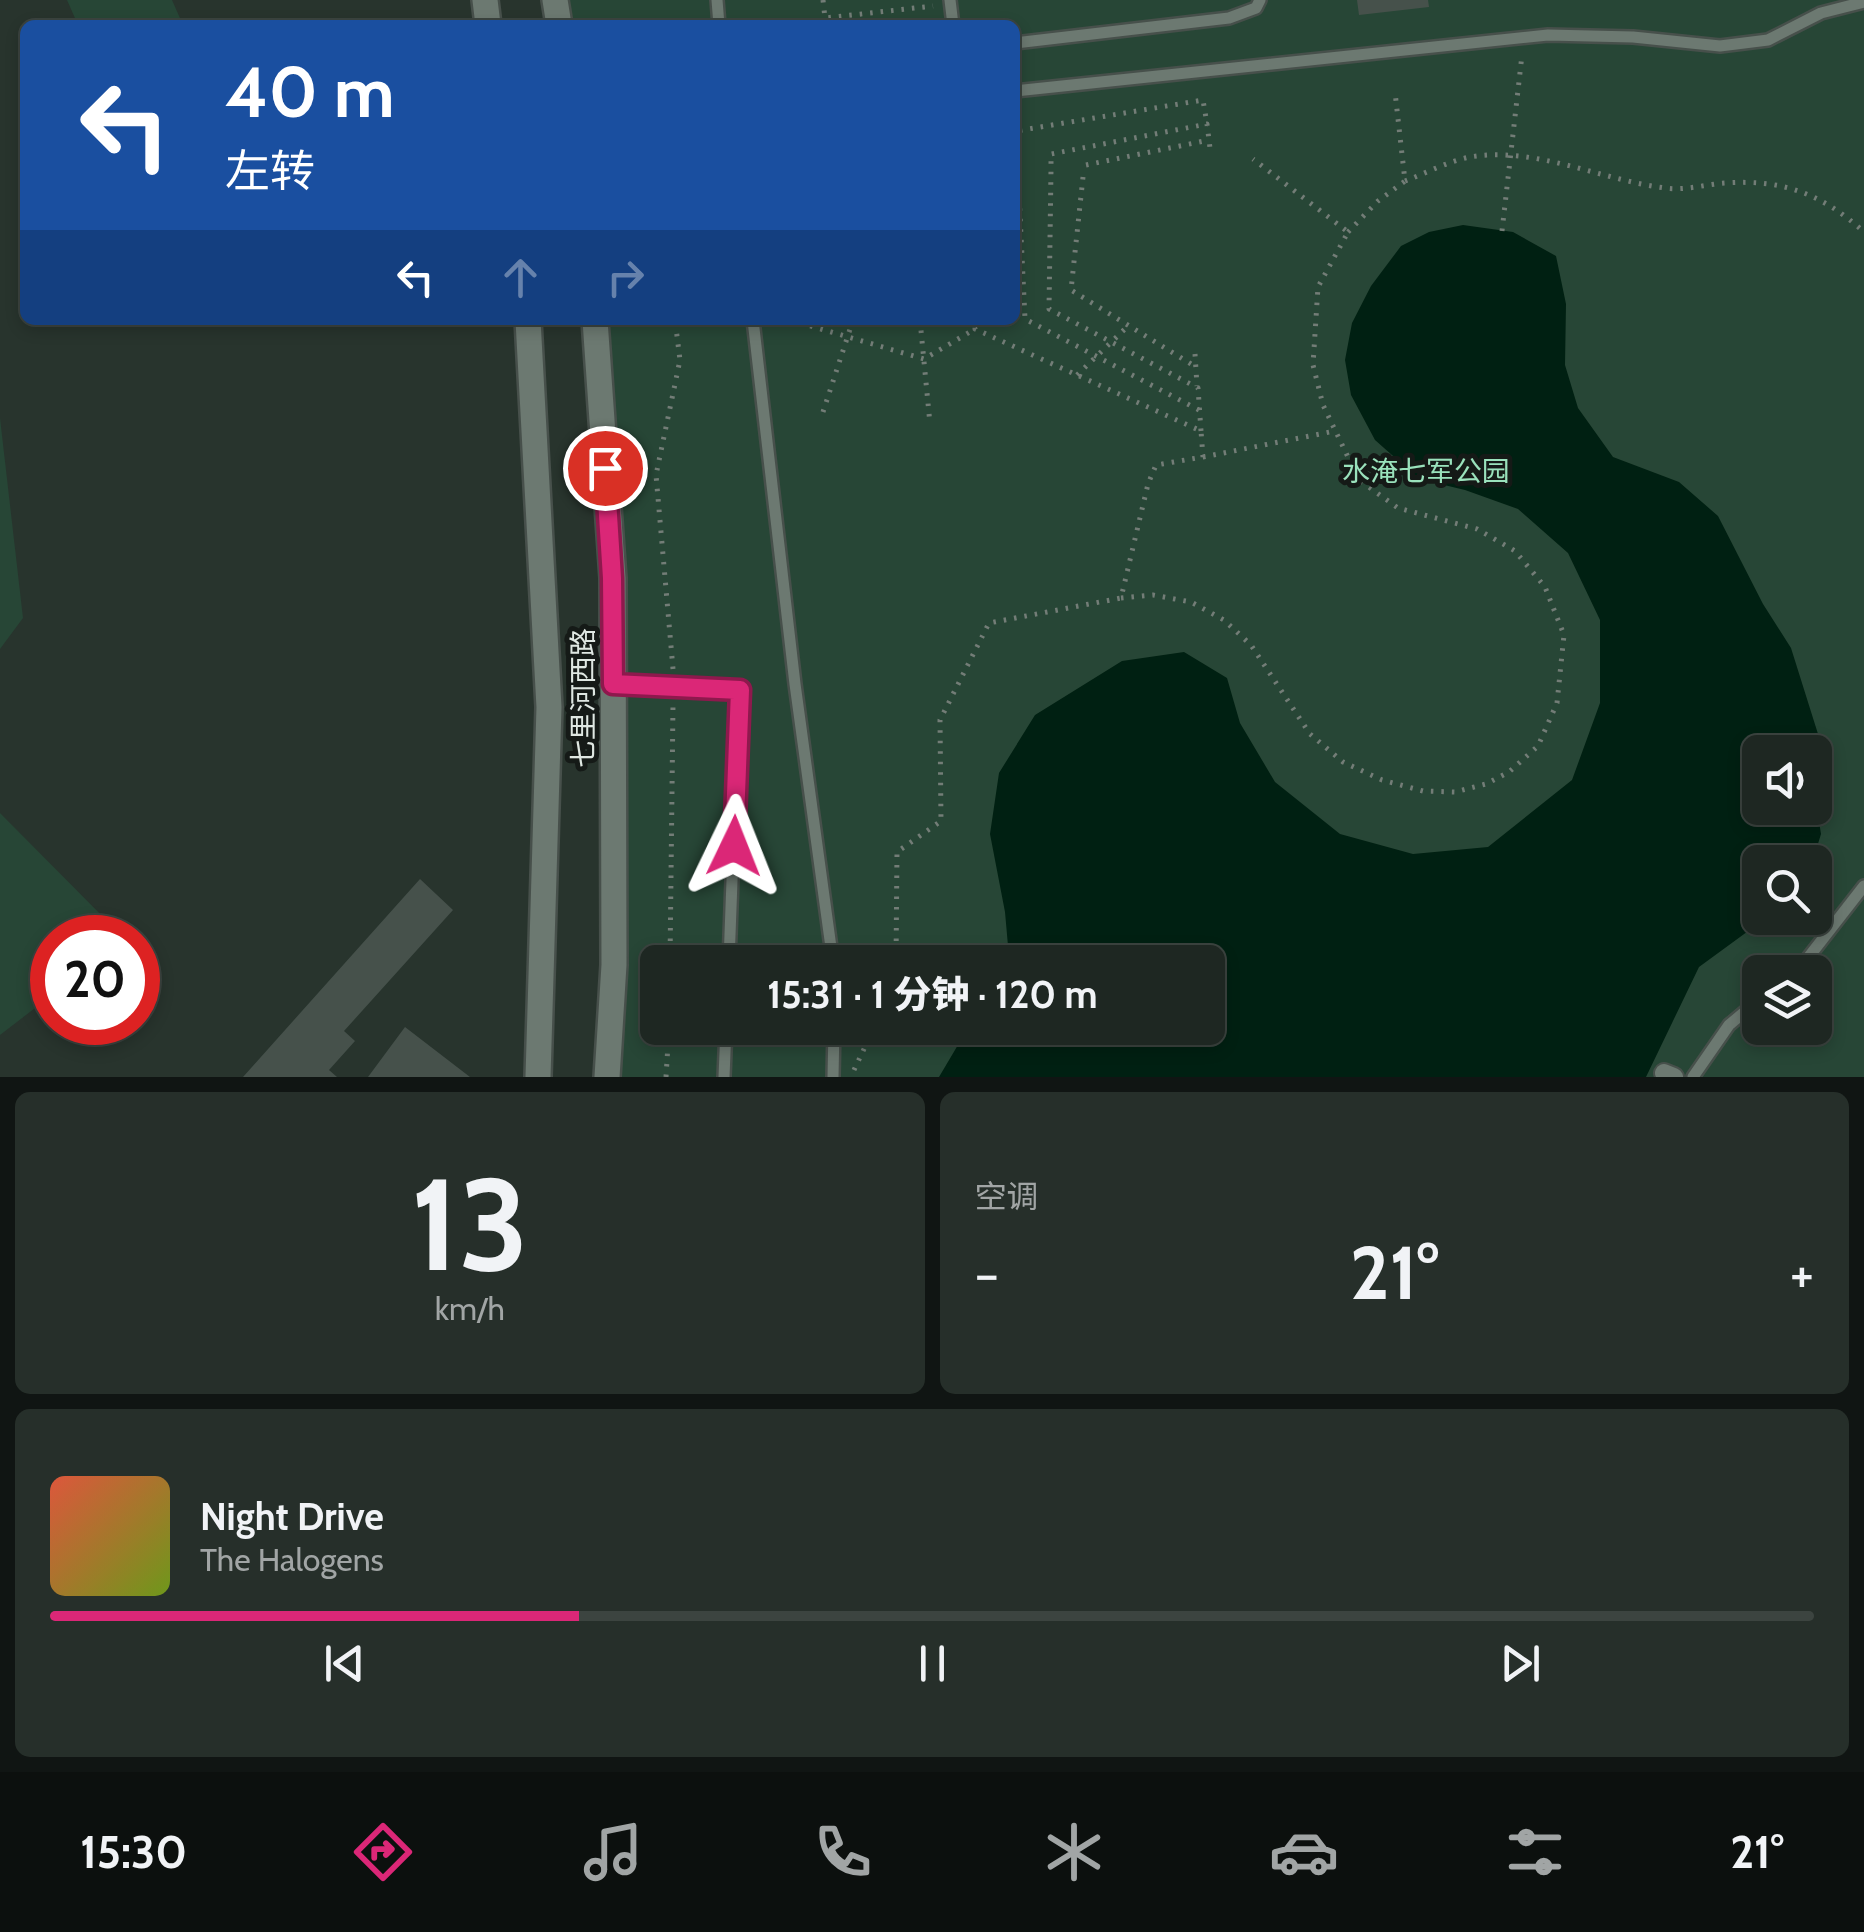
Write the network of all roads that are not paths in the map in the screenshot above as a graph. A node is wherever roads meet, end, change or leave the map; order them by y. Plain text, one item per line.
1 (1260, 0) edge
2 (1864, 2) edge
3 (1020, 42) edge
4 (1020, 91) edge
5 (528, 325) edge
6 (595, 325) edge
7 (755, 325) edge
8 (613, 684) junction
9 (1864, 886) edge
10 (730, 945) edge
11 (830, 945) edge
12 (1810, 955) edge
13 (1742, 1015) edge
14 (725, 1045) edge
15 (834, 1045) edge
16 (538, 1077) edge
17 (607, 1077) edge
18 (724, 1077) edge
19 (833, 1077) edge
20 (1693, 1077) edge

1 - 3 lane
2 - 4 lane
5 - 16 street, 七里河西路
6 - 8 street, 七里河西路
7 - 11 lane
8 - 10 lane
8 - 17 street, 七里河西路
9 - 12 lane
13 - 20 lane
14 - 18 lane
15 - 19 lane

